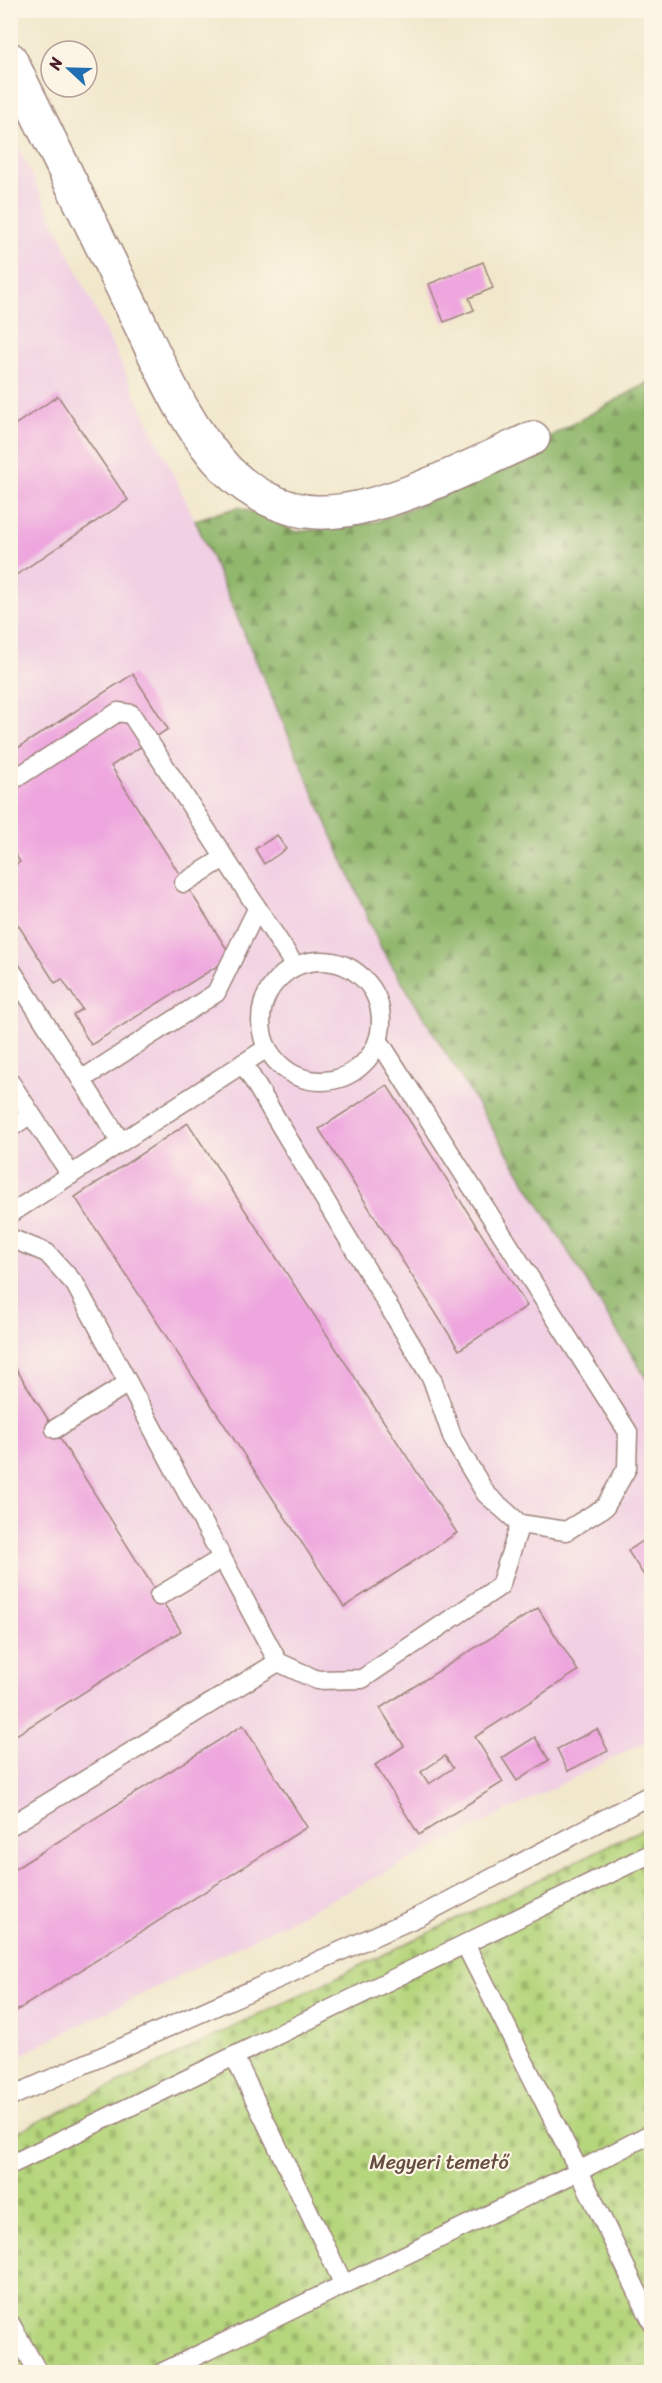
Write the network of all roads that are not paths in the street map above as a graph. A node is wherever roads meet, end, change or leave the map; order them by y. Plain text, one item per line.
1 (10, 59) edge
2 (533, 438) dead end
3 (10, 782) edge
4 (224, 858) junction
5 (184, 883) dead end
6 (257, 909) junction
7 (294, 966) junction
8 (10, 968) edge
9 (379, 1041) junction
10 (267, 1048) junction
11 (243, 1063) junction
12 (81, 1080) junction
13 (10, 1082) edge
14 (31, 1114) junction
15 (10, 1128) edge
16 (121, 1142) junction
17 (70, 1175) junction
18 (10, 1214) edge
19 (10, 1238) edge
20 (128, 1383) junction
21 (55, 1429) dead end
22 (520, 1524) junction
23 (222, 1558) junction
24 (159, 1596) dead end
25 (278, 1662) junction
26 (651, 1794) edge
27 (10, 1826) edge
28 (651, 1853) edge
29 (465, 1944) junction
30 (234, 2056) junction
31 (10, 2097) edge
32 (651, 2133) edge
33 (10, 2165) edge
34 (579, 2171) junction
35 (344, 2285) junction
36 (651, 2322) edge
37 (10, 2323) edge
38 (38, 2373) edge
39 (163, 2373) edge

1 - 2 street
3 - 4 lane
4 - 5 lane
4 - 6 lane
6 - 7 lane
6 - 12 lane
7 - 9 lane
7 - 10 lane
8 - 12 lane
9 - 10 lane
9 - 22 lane
10 - 11 lane
11 - 16 lane
11 - 22 lane
12 - 16 lane
13 - 14 lane
14 - 15 lane
14 - 17 lane
16 - 17 lane
17 - 18 lane
19 - 20 lane
20 - 21 lane
20 - 23 lane
22 - 25 lane
23 - 24 lane
23 - 25 lane
25 - 27 lane
26 - 31 lane
28 - 29 lane
29 - 30 lane
29 - 34 lane
30 - 33 lane
30 - 35 lane
32 - 34 lane
34 - 35 lane
34 - 36 lane
35 - 39 lane
37 - 38 lane

